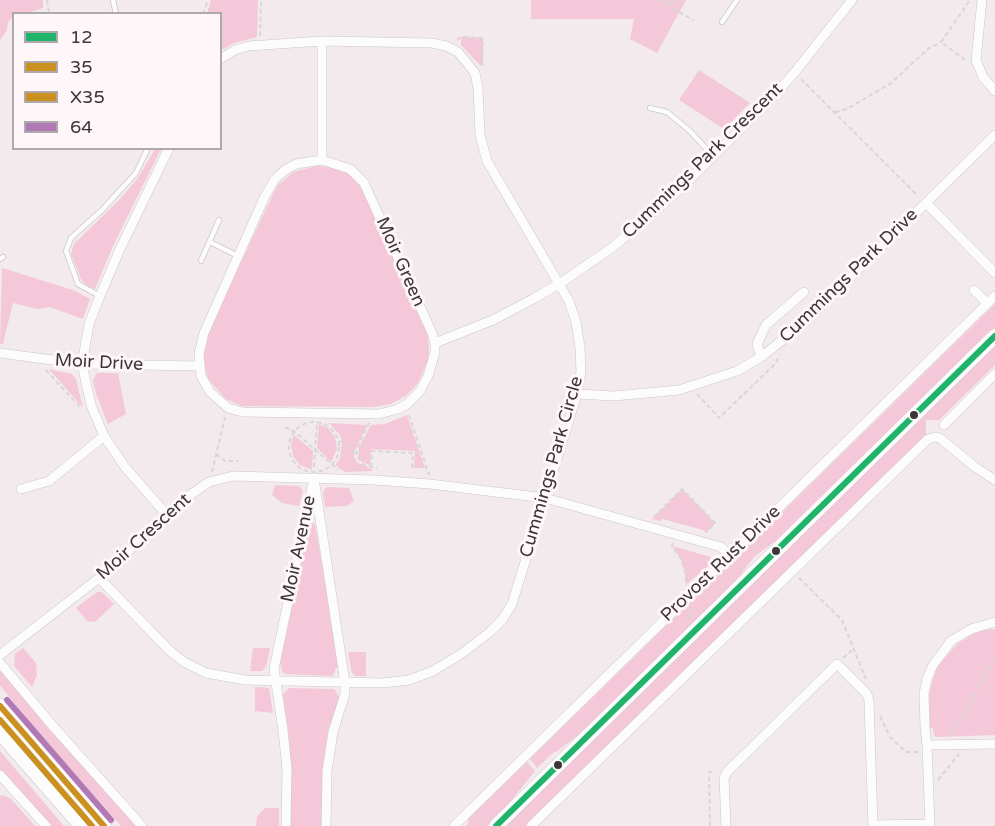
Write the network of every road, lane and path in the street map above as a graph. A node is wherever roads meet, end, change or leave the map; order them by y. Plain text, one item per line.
1 (261, 0) edge
2 (660, 0) edge
3 (677, 0) edge
4 (737, 0) edge
5 (852, 0) edge
6 (970, 0) edge
7 (982, 0) edge
8 (667, 4) junction
9 (694, 21) dead end
10 (722, 22) dead end
11 (260, 39) dead end
12 (322, 41) junction
13 (453, 42) dead end
14 (942, 42) junction
15 (222, 58) edge
16 (976, 60) junction
17 (480, 68) dead end
18 (795, 72) junction
19 (995, 91) edge
20 (650, 108) dead end
21 (835, 112) junction
22 (995, 135) edge
23 (147, 150) edge
24 (168, 150) edge
25 (713, 156) junction
26 (322, 160) junction
27 (926, 203) junction
28 (219, 220) dead end
29 (210, 242) junction
30 (238, 256) junction
31 (201, 261) dead end
32 (995, 273) edge
33 (559, 284) junction
34 (974, 290) dead end
35 (804, 291) dead end
36 (100, 296) junction
37 (995, 296) edge
38 (987, 303) junction
39 (995, 336) edge
40 (786, 339) junction
41 (435, 343) junction
42 (0, 353) edge
43 (761, 357) junction
44 (82, 364) junction
45 (42, 366) dead end
46 (199, 366) junction
47 (995, 374) edge
48 (690, 387) junction
49 (577, 393) junction
50 (408, 412) dead end
51 (86, 414) dead end
52 (226, 414) dead end
53 (317, 418) junction
54 (369, 423) dead end
55 (944, 425) dead end
56 (285, 427) dead end
57 (294, 432) junction
58 (104, 436) junction
59 (339, 440) junction
60 (315, 450) junction
61 (216, 454) junction
62 (356, 455) junction
63 (238, 461) dead end
64 (332, 465) junction
65 (371, 467) junction
66 (377, 468) dead end
67 (412, 470) dead end
68 (343, 473) dead end
69 (211, 474) dead end
70 (314, 475) junction
71 (430, 478) dead end
72 (995, 480) edge
73 (21, 489) dead end
74 (545, 498) junction
75 (167, 515) junction
76 (645, 526) junction
77 (759, 527) junction
78 (699, 540) junction
79 (730, 556) junction
80 (763, 562) junction
81 (792, 571) junction
82 (99, 578) junction
83 (995, 622) edge
84 (854, 648) junction
85 (0, 655) edge
86 (995, 660) edge
87 (0, 663) edge
88 (837, 664) junction
89 (274, 680) junction
90 (345, 683) junction
91 (869, 686) dead end
92 (0, 706) edge
93 (879, 714) dead end
94 (0, 732) edge
95 (995, 744) edge
96 (951, 745) junction
97 (966, 745) junction
98 (927, 749) junction
99 (727, 772) junction
100 (2, 780) edge
101 (929, 790) junction
102 (930, 825) edge
103 (46, 826) edge
104 (81, 826) edge
105 (104, 826) edge
106 (142, 826) edge
107 (286, 826) edge
108 (326, 826) edge
109 (455, 826) edge
110 (496, 826) edge
111 (531, 826) edge
112 (710, 826) edge
113 (726, 826) edge
114 (873, 826) edge

1 - 11 path
2 - 8 path
3 - 8 path
4 - 10 lane
5 - 18 street, Cummings Park Crescent
6 - 14 path
7 - 16 street
8 - 9 path
12 - 15 street, Cummings Park Circle
12 - 26 street
12 - 33 street, Cummings Park Circle
13 - 17 path
14 - 16 path
14 - 21 path
16 - 19 street
18 - 21 path
18 - 25 street, Cummings Park Crescent
20 - 25 lane
21 - 27 path
22 - 27 street, Cummings Park Drive
23 - 36 lane
24 - 36 street
25 - 33 street, Cummings Park Crescent
26 - 30 street, Moir Green
26 - 41 street, Moir Green
27 - 32 street
27 - 40 street, Cummings Park Drive
28 - 29 lane
29 - 30 lane
29 - 31 lane
30 - 46 street, Moir Green
33 - 41 street, Cummings Park Crescent
33 - 49 street, Cummings Park Circle
34 - 38 street
35 - 43 street
36 - 44 street
37 - 38 street, Provost Rust Drive
38 - 77 street, Provost Rust Drive
39 - 80 street, Provost Rust Drive
40 - 43 street, Cummings Park Drive
40 - 48 path
41 - 53 street
42 - 44 street, Moir Drive
43 - 48 street, Cummings Park Drive
44 - 46 street, Moir Drive
44 - 58 street
45 - 51 path
46 - 53 street
47 - 55 street
48 - 49 street, Cummings Park Drive
49 - 74 street, Cummings Park Circle
50 - 71 path
52 - 61 path
53 - 57 path
53 - 59 path
53 - 60 path
54 - 62 path
56 - 57 path
57 - 60 path
57 - 70 path
58 - 73 street
58 - 75 street
59 - 62 path
59 - 64 path
60 - 64 path
60 - 70 path
61 - 63 path
61 - 69 path
62 - 65 path
64 - 68 path
64 - 70 path
65 - 66 path
65 - 67 path
70 - 74 street, Moir Crescent
70 - 75 street, Moir Crescent
70 - 89 street, Moir Avenue
70 - 90 street, Moir Avenue
72 - 81 street
74 - 76 street, Moir Crescent
74 - 90 street, Cummings Park Circle
75 - 82 street, Moir Crescent
76 - 78 street, Moir Crescent
76 - 78 path
77 - 79 street, Provost Rust Drive
77 - 80 path
78 - 79 street, Moir Crescent
79 - 109 street, Provost Rust Drive
80 - 110 street, Provost Rust Drive
81 - 84 path
81 - 111 street
82 - 85 street, Moir Crescent
82 - 89 street, Cummings Park Circle
83 - 98 street
84 - 88 path
84 - 91 path
86 - 96 path
87 - 106 street
88 - 99 street
88 - 114 street
89 - 90 street, Cummings Park Circle
89 - 107 street, Moir Avenue
90 - 108 street, Moir Avenue
92 - 105 main road
93 - 98 path
94 - 104 main road
95 - 97 street
96 - 97 street
96 - 98 street
97 - 101 path
98 - 101 street
99 - 112 path
99 - 113 street
100 - 103 street
101 - 102 street
102 - 114 street

